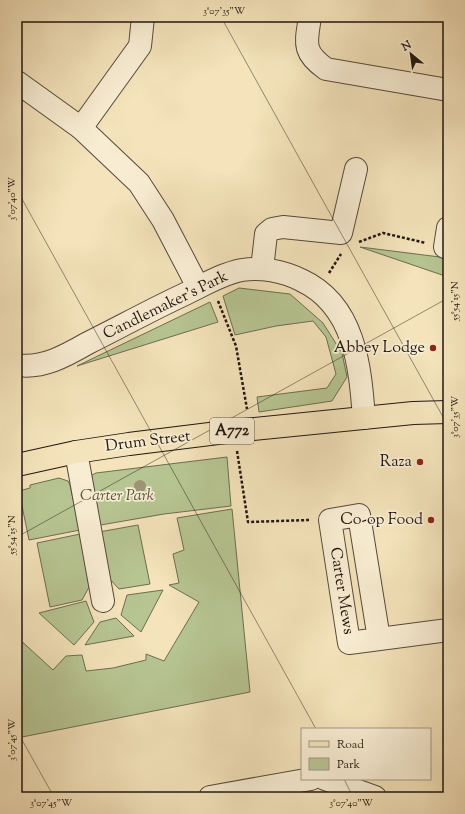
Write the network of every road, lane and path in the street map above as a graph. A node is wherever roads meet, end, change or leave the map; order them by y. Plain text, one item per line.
1 (143, 17) edge
2 (310, 17) edge
3 (17, 82) edge
4 (448, 90) edge
5 (81, 128) junction
6 (356, 169) dead end
7 (447, 241) edge
8 (358, 242) dead end
9 (342, 253) dead end
10 (262, 269) junction
11 (205, 284) junction
12 (318, 290) junction
13 (17, 365) edge
14 (448, 412) edge
15 (364, 418) junction
16 (242, 430) junction
17 (76, 452) junction
18 (17, 465) edge
19 (330, 520) junction
20 (103, 601) dead end
21 (448, 630) edge
22 (379, 639) junction
23 (307, 780) edge
24 (328, 780) edge
25 (250, 793) edge
26 (210, 797) edge
27 (375, 797) edge

1 - 5 street
2 - 4 street
3 - 5 street
5 - 11 street
6 - 10 street
7 - 8 path
9 - 12 path
10 - 11 street, Candlemaker's Park
10 - 12 street, Candlemaker's Park
11 - 13 street, Candlemaker's Park
11 - 16 path
12 - 15 street, Candlemaker's Park
14 - 15 main road, Drum Street / A772
15 - 16 main road, Drum Street / A772
16 - 17 main road, Drum Street / A772
16 - 19 path
17 - 18 main road, Drum Street / A772
17 - 20 street
19 - 22 street, Carter Mews
19 - 22 street, Carter Mews
21 - 22 street, Carter Mews
23 - 25 street
24 - 27 street
25 - 26 street

